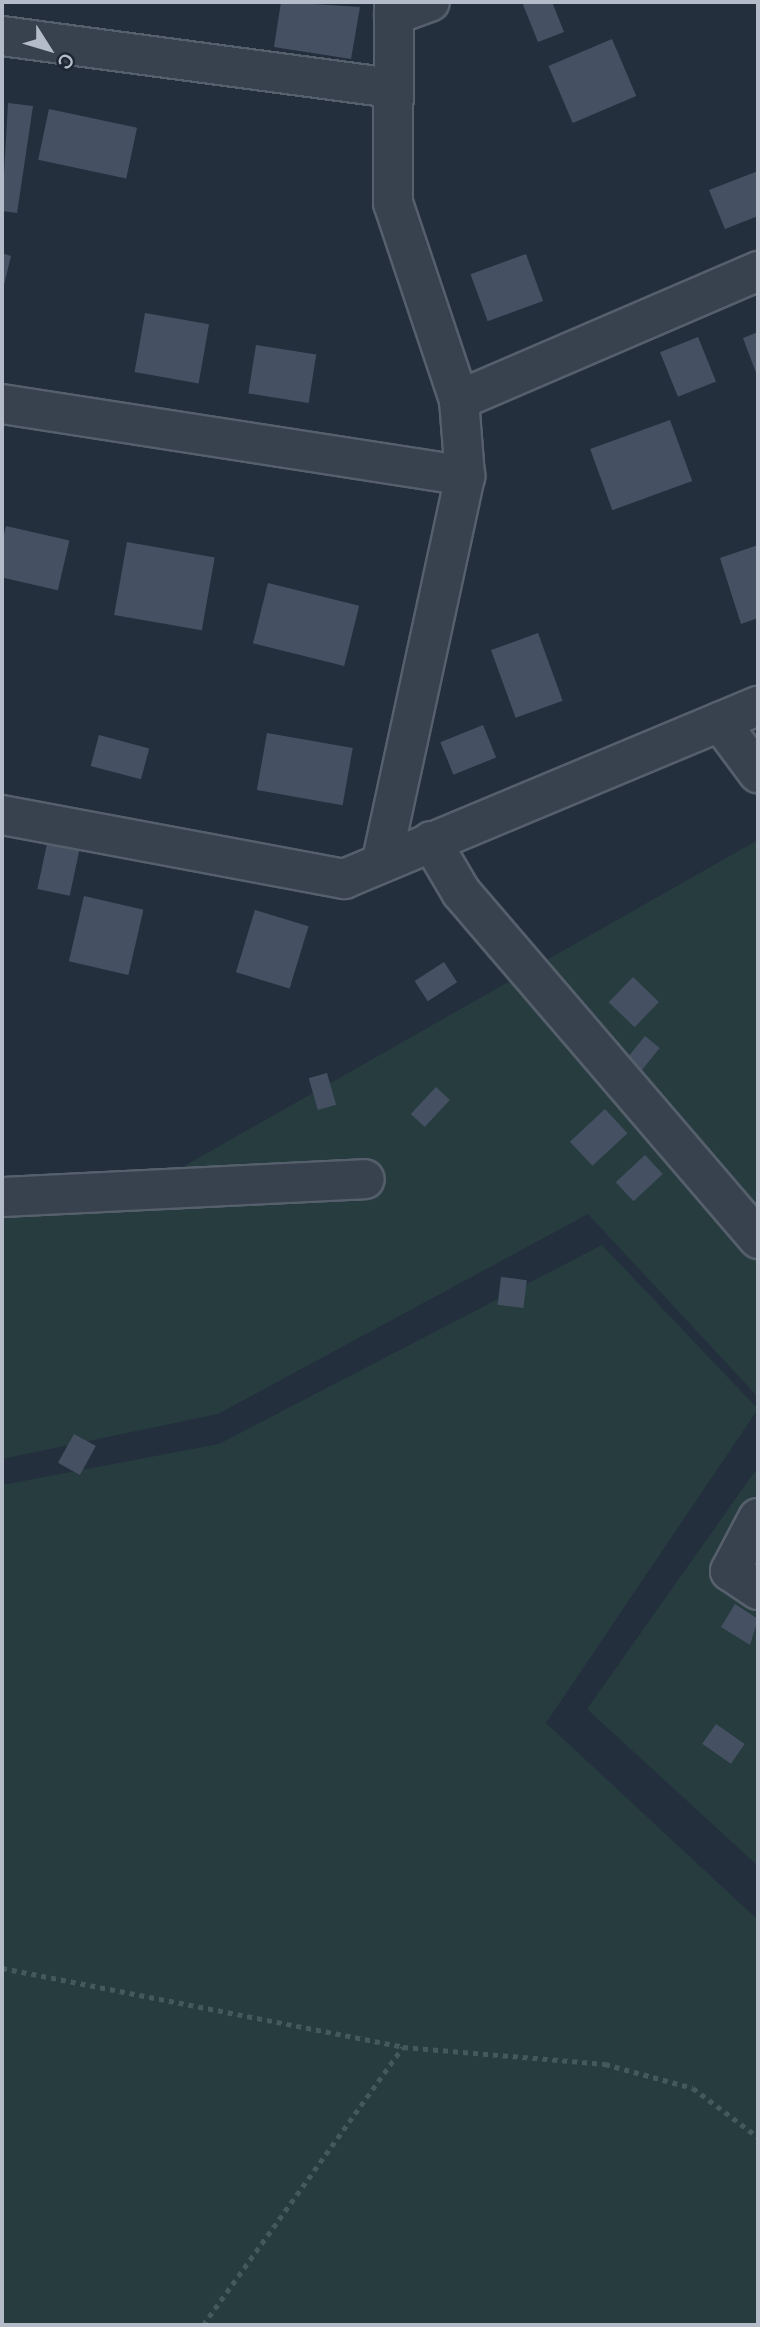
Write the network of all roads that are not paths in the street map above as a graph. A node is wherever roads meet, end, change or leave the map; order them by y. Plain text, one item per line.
1 (430, 2) edge
2 (394, 8) edge
3 (2, 36) edge
4 (394, 88) junction
5 (758, 271) edge
6 (459, 400) junction
7 (2, 404) edge
8 (465, 476) junction
9 (758, 706) edge
10 (720, 722) junction
11 (758, 773) edge
12 (2, 815) edge
13 (431, 841) junction
14 (382, 860) junction
15 (365, 1179) dead end
16 (2, 1197) edge
17 (758, 1239) edge
18 (758, 1518) edge
19 (758, 1590) edge

1 - 2 street
2 - 4 street
3 - 4 street
4 - 6 street
5 - 6 street
6 - 8 street
7 - 8 street
8 - 14 street
9 - 10 street
10 - 11 street
10 - 13 street
12 - 14 street
13 - 14 street
13 - 17 street
15 - 16 street
18 - 19 street

